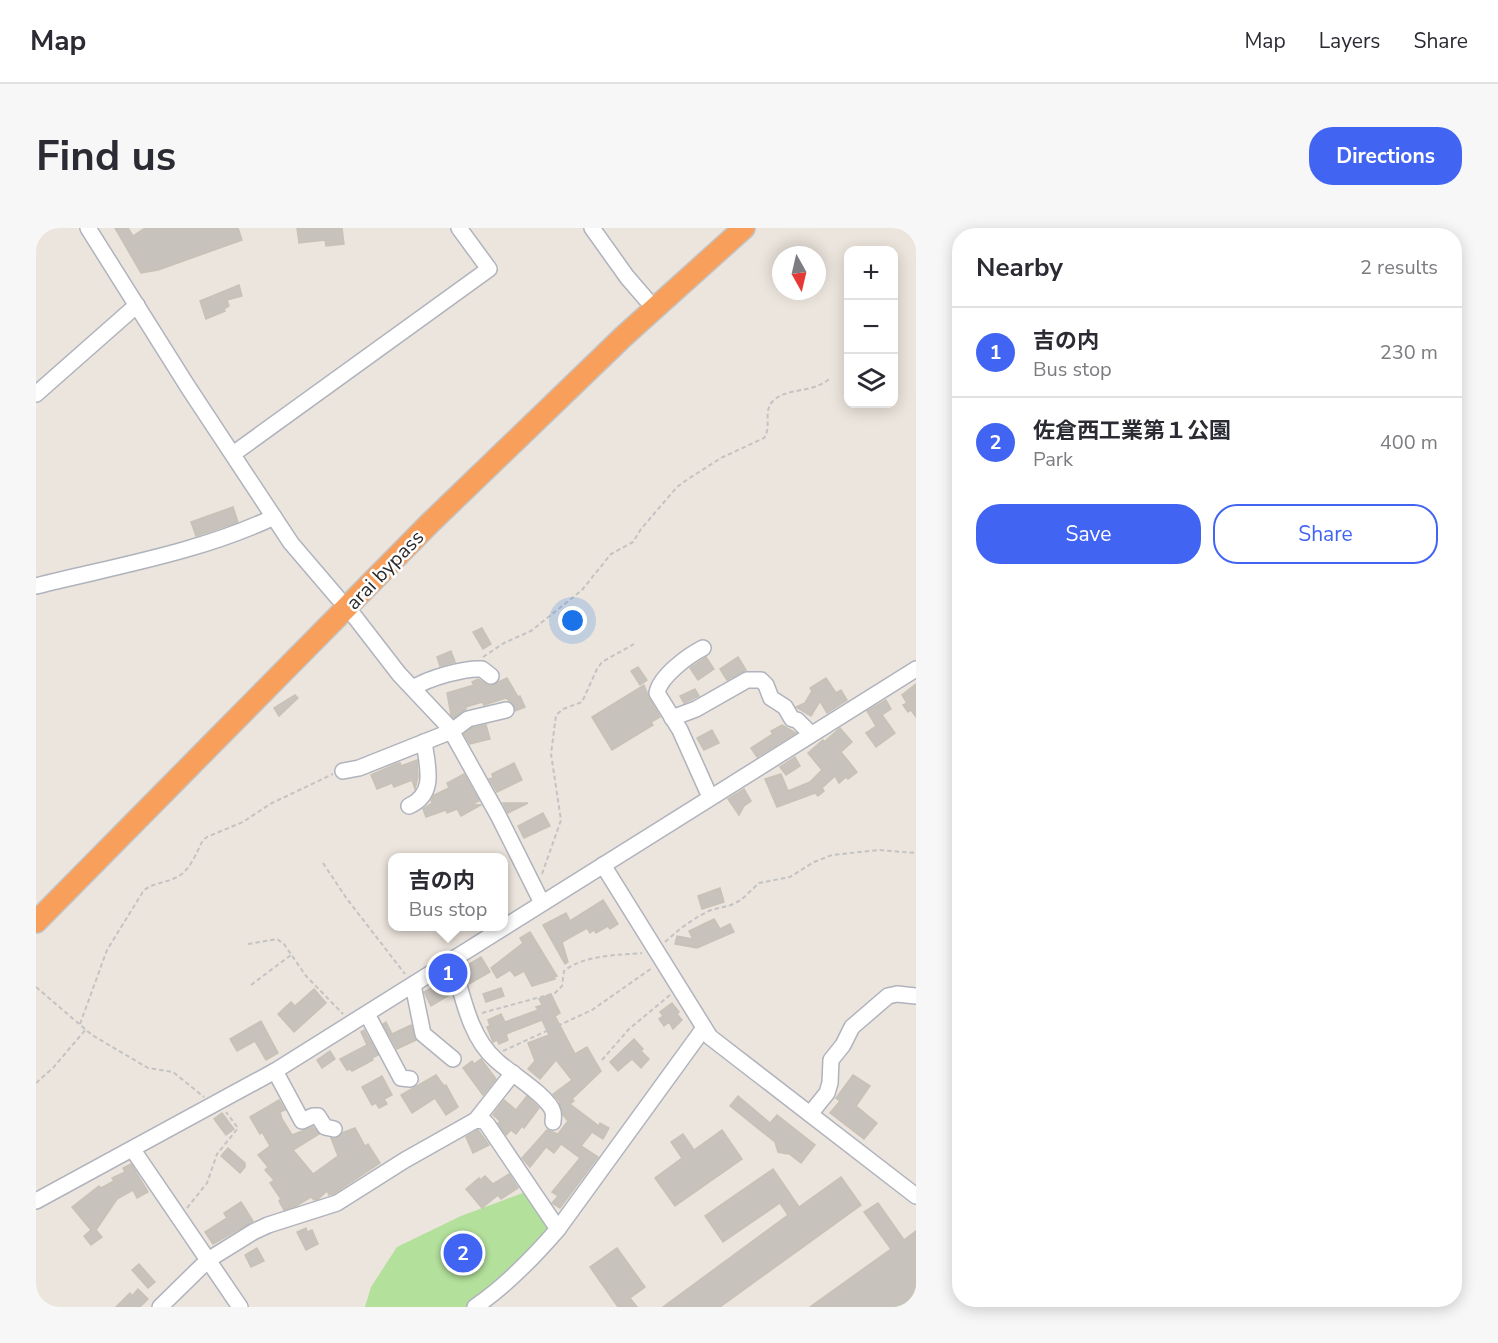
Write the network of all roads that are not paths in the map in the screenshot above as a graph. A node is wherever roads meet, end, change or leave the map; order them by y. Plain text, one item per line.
1 (88, 228) edge
2 (459, 228) edge
3 (592, 228) edge
4 (725, 228) edge
5 (744, 228) edge
6 (646, 299) junction
7 (137, 305) junction
8 (36, 394) edge
9 (233, 454) junction
10 (274, 517) junction
11 (36, 586) edge
12 (343, 603) junction
13 (704, 648) dead end
14 (916, 669) edge
15 (490, 676) dead end
16 (413, 688) junction
17 (506, 710) dead end
18 (672, 718) junction
19 (452, 731) junction
20 (811, 734) junction
21 (424, 742) junction
22 (343, 771) road end
23 (710, 797) junction
24 (409, 806) dead end
25 (603, 865) junction
26 (540, 899) junction
27 (36, 903) edge
28 (508, 921) edge
29 (36, 922) edge
30 (494, 931) edge
31 (452, 960) junction
32 (413, 985) junction
33 (916, 996) edge
34 (367, 1014) junction
35 (704, 1028) junction
36 (453, 1059) dead end
37 (275, 1071) junction
38 (513, 1073) junction
39 (410, 1079) dead end
40 (810, 1114) junction
41 (476, 1120) junction
42 (553, 1122) dead end
43 (334, 1129) dead end
44 (133, 1150) junction
45 (916, 1196) edge
46 (36, 1201) edge
47 (558, 1229) junction
48 (208, 1260) junction
49 (160, 1307) edge
50 (240, 1307) edge
51 (475, 1307) edge

1 - 7 street
2 - 9 street
3 - 6 street
4 - 6 highway, arai bypass
5 - 12 highway, arai bypass
6 - 12 highway, arai bypass
7 - 8 street
7 - 9 street
9 - 10 street
10 - 11 street
10 - 12 street
12 - 16 street
12 - 27 highway, arai bypass
12 - 29 highway, arai bypass
13 - 18 street
14 - 20 street
15 - 16 street
16 - 19 street
17 - 19 street
18 - 20 street
18 - 23 street
19 - 21 street
19 - 26 street
20 - 23 street
21 - 22 street
21 - 24 street
23 - 25 street
25 - 26 street
25 - 35 street
26 - 28 street
30 - 31 street
31 - 32 street
31 - 38 street
32 - 34 street
32 - 36 street
33 - 40 street
34 - 37 street
34 - 39 street
35 - 40 street
35 - 47 street
37 - 43 street
37 - 44 street
38 - 41 street
38 - 42 street
40 - 45 street
41 - 47 street
41 - 48 street
44 - 46 street
44 - 48 street
47 - 51 street
48 - 49 street
48 - 50 street

